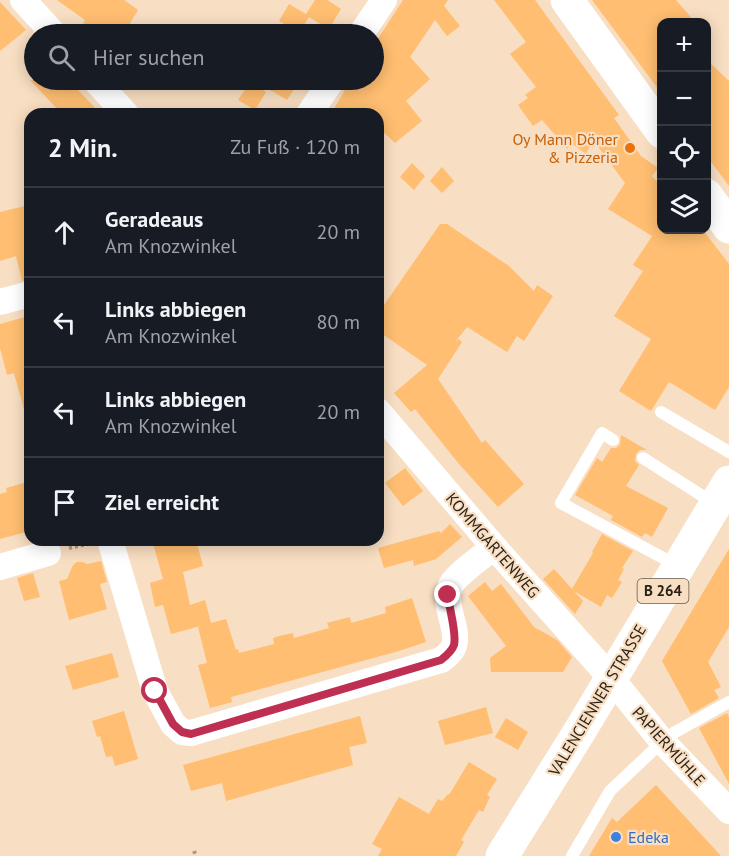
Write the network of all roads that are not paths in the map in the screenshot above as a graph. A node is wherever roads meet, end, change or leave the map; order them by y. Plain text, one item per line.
1 (23, 0) edge
2 (384, 0) edge
3 (567, 0) edge
4 (45, 24) edge
5 (368, 24) edge
6 (104, 90) edge
7 (325, 90) edge
8 (121, 108) edge
9 (313, 108) edge
10 (658, 126) edge
11 (711, 202) edge
12 (729, 227) edge
13 (24, 296) edge
14 (0, 302) edge
15 (661, 412) dead end
16 (384, 418) edge
17 (613, 440) dead end
18 (729, 452) edge
19 (643, 458) dead end
20 (722, 493) edge
21 (101, 546) edge
22 (494, 547) junction
23 (48, 553) road end
24 (678, 566) junction
25 (0, 567) edge
26 (611, 678) junction
27 (729, 702) edge
28 (661, 741) junction
29 (729, 811) edge
30 (502, 856) edge
31 (572, 856) edge

1 - 4 street
2 - 5 street
3 - 10 main road
6 - 8 street
7 - 9 street
11 - 12 main road
13 - 14 street
15 - 18 lane
16 - 22 street, KOMMGARTENWEG
17 - 24 lane
19 - 20 lane
20 - 24 main road, VALENCIENNER STRASSE / B 264
21 - 22 street
22 - 26 street, KOMMGARTENWEG
23 - 25 street
24 - 26 main road, VALENCIENNER STRASSE / B 264
26 - 28 street, PAPIERMÜHLE
26 - 30 main road, VALENCIENNER STRASSE / B 264
27 - 28 lane
28 - 29 street, PAPIERMÜHLE
28 - 31 lane

